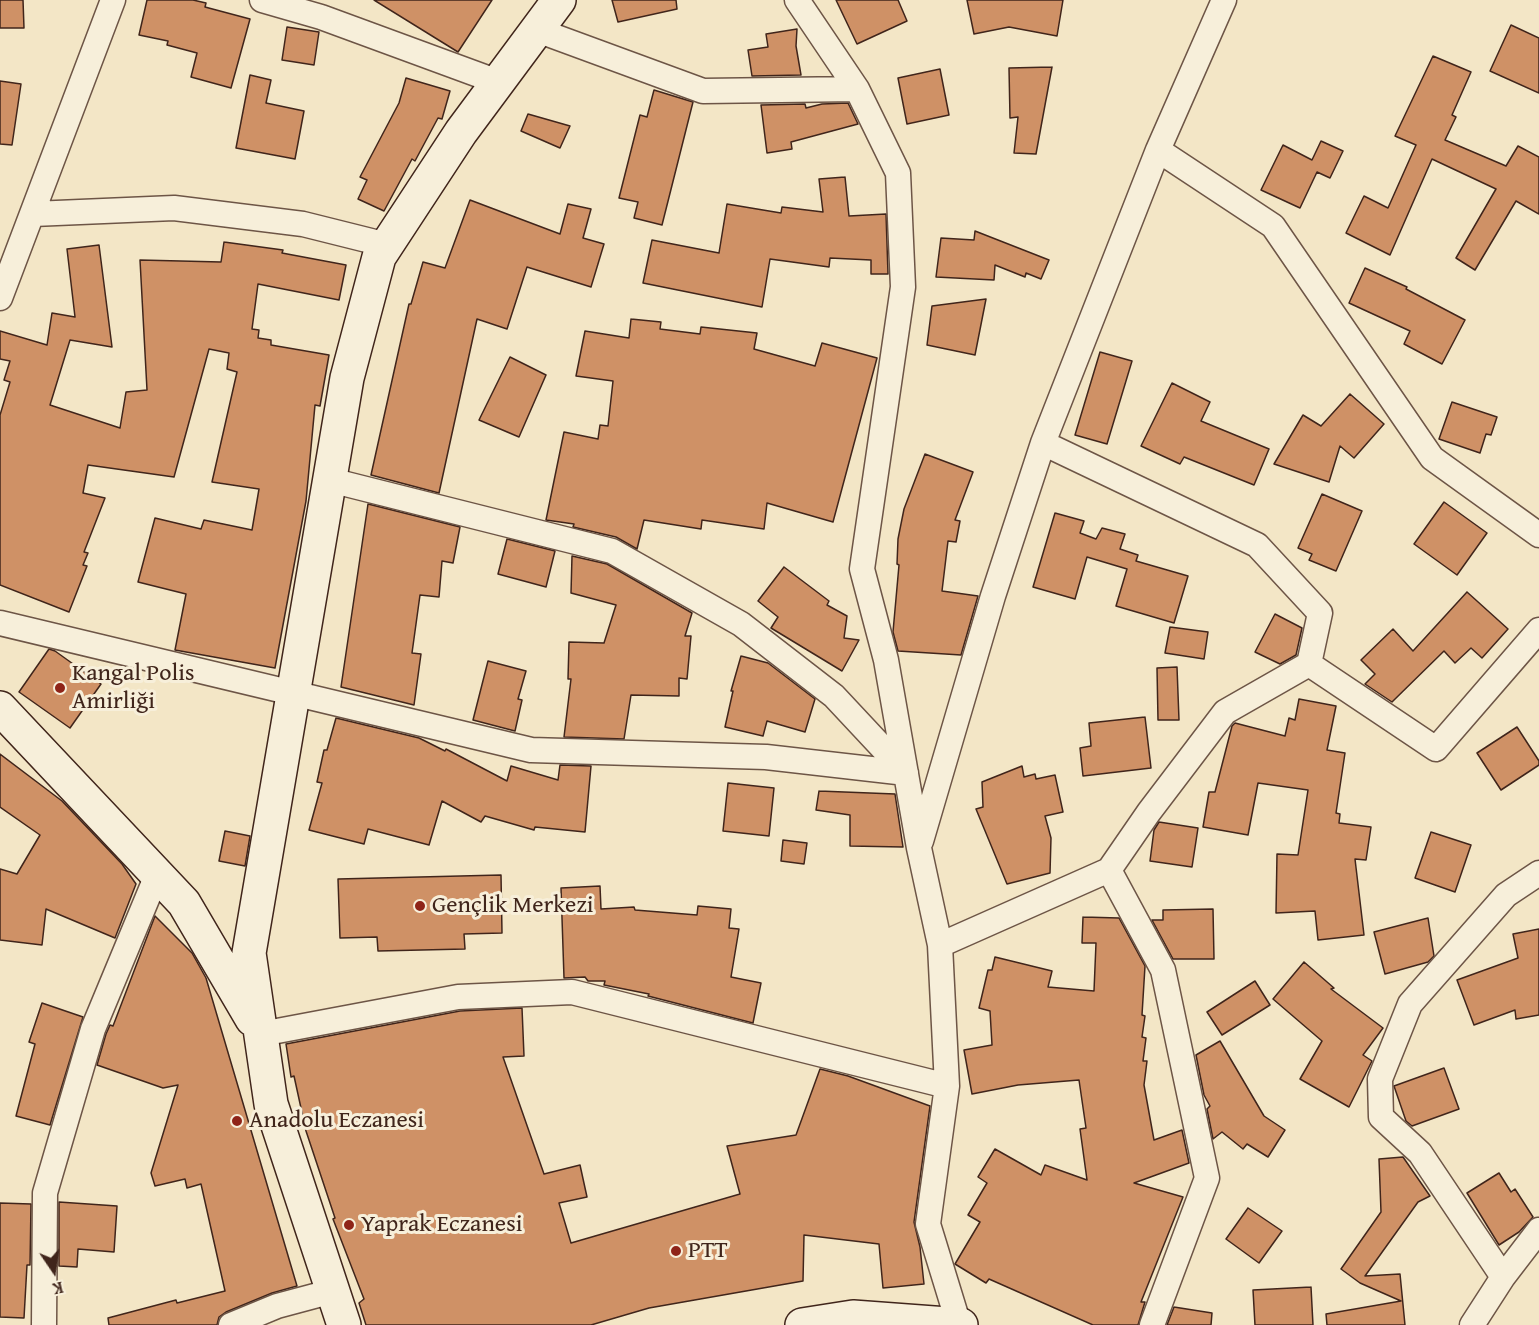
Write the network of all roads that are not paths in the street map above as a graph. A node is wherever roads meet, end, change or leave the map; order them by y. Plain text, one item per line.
1 (113, 0) edge
2 (262, 0) edge
3 (559, 0) edge
4 (797, 0) edge
5 (1224, 0) edge
6 (537, 30) junction
7 (498, 82) junction
8 (857, 89) junction
9 (1158, 150) junction
10 (33, 214) junction
11 (387, 245) junction
12 (0, 298) edge
13 (1043, 443) junction
14 (330, 480) junction
15 (1539, 535) edge
16 (0, 623) edge
17 (1539, 630) edge
18 (1309, 664) junction
19 (294, 691) junction
20 (0, 708) edge
21 (906, 772) junction
22 (919, 848) junction
23 (1109, 870) junction
24 (1539, 873) edge
25 (157, 875) junction
26 (940, 945) junction
27 (261, 1034) junction
28 (947, 1086) junction
29 (1539, 1230) edge
30 (1503, 1277) junction
31 (333, 1291) junction
32 (44, 1325) edge
33 (231, 1325) edge
34 (344, 1325) edge
35 (802, 1325) edge
36 (960, 1325) edge
37 (1152, 1325) edge
38 (1472, 1325) edge

1 - 10 street
2 - 7 street
3 - 6 street
4 - 8 street
5 - 9 street
6 - 7 street
6 - 8 street
7 - 11 street
8 - 21 street
9 - 13 street
9 - 15 street
10 - 11 street
10 - 12 street
11 - 14 street
13 - 18 street
13 - 22 street
14 - 19 street
14 - 21 street
16 - 19 street
17 - 18 street
18 - 23 street
19 - 21 street
19 - 27 street
20 - 25 street
21 - 22 street
22 - 26 street
23 - 26 street
23 - 37 street
24 - 30 street
25 - 27 street
25 - 32 street
26 - 28 street
27 - 28 street
27 - 31 street
28 - 36 street
29 - 30 street
30 - 38 street
31 - 33 street
31 - 34 street
35 - 36 street

